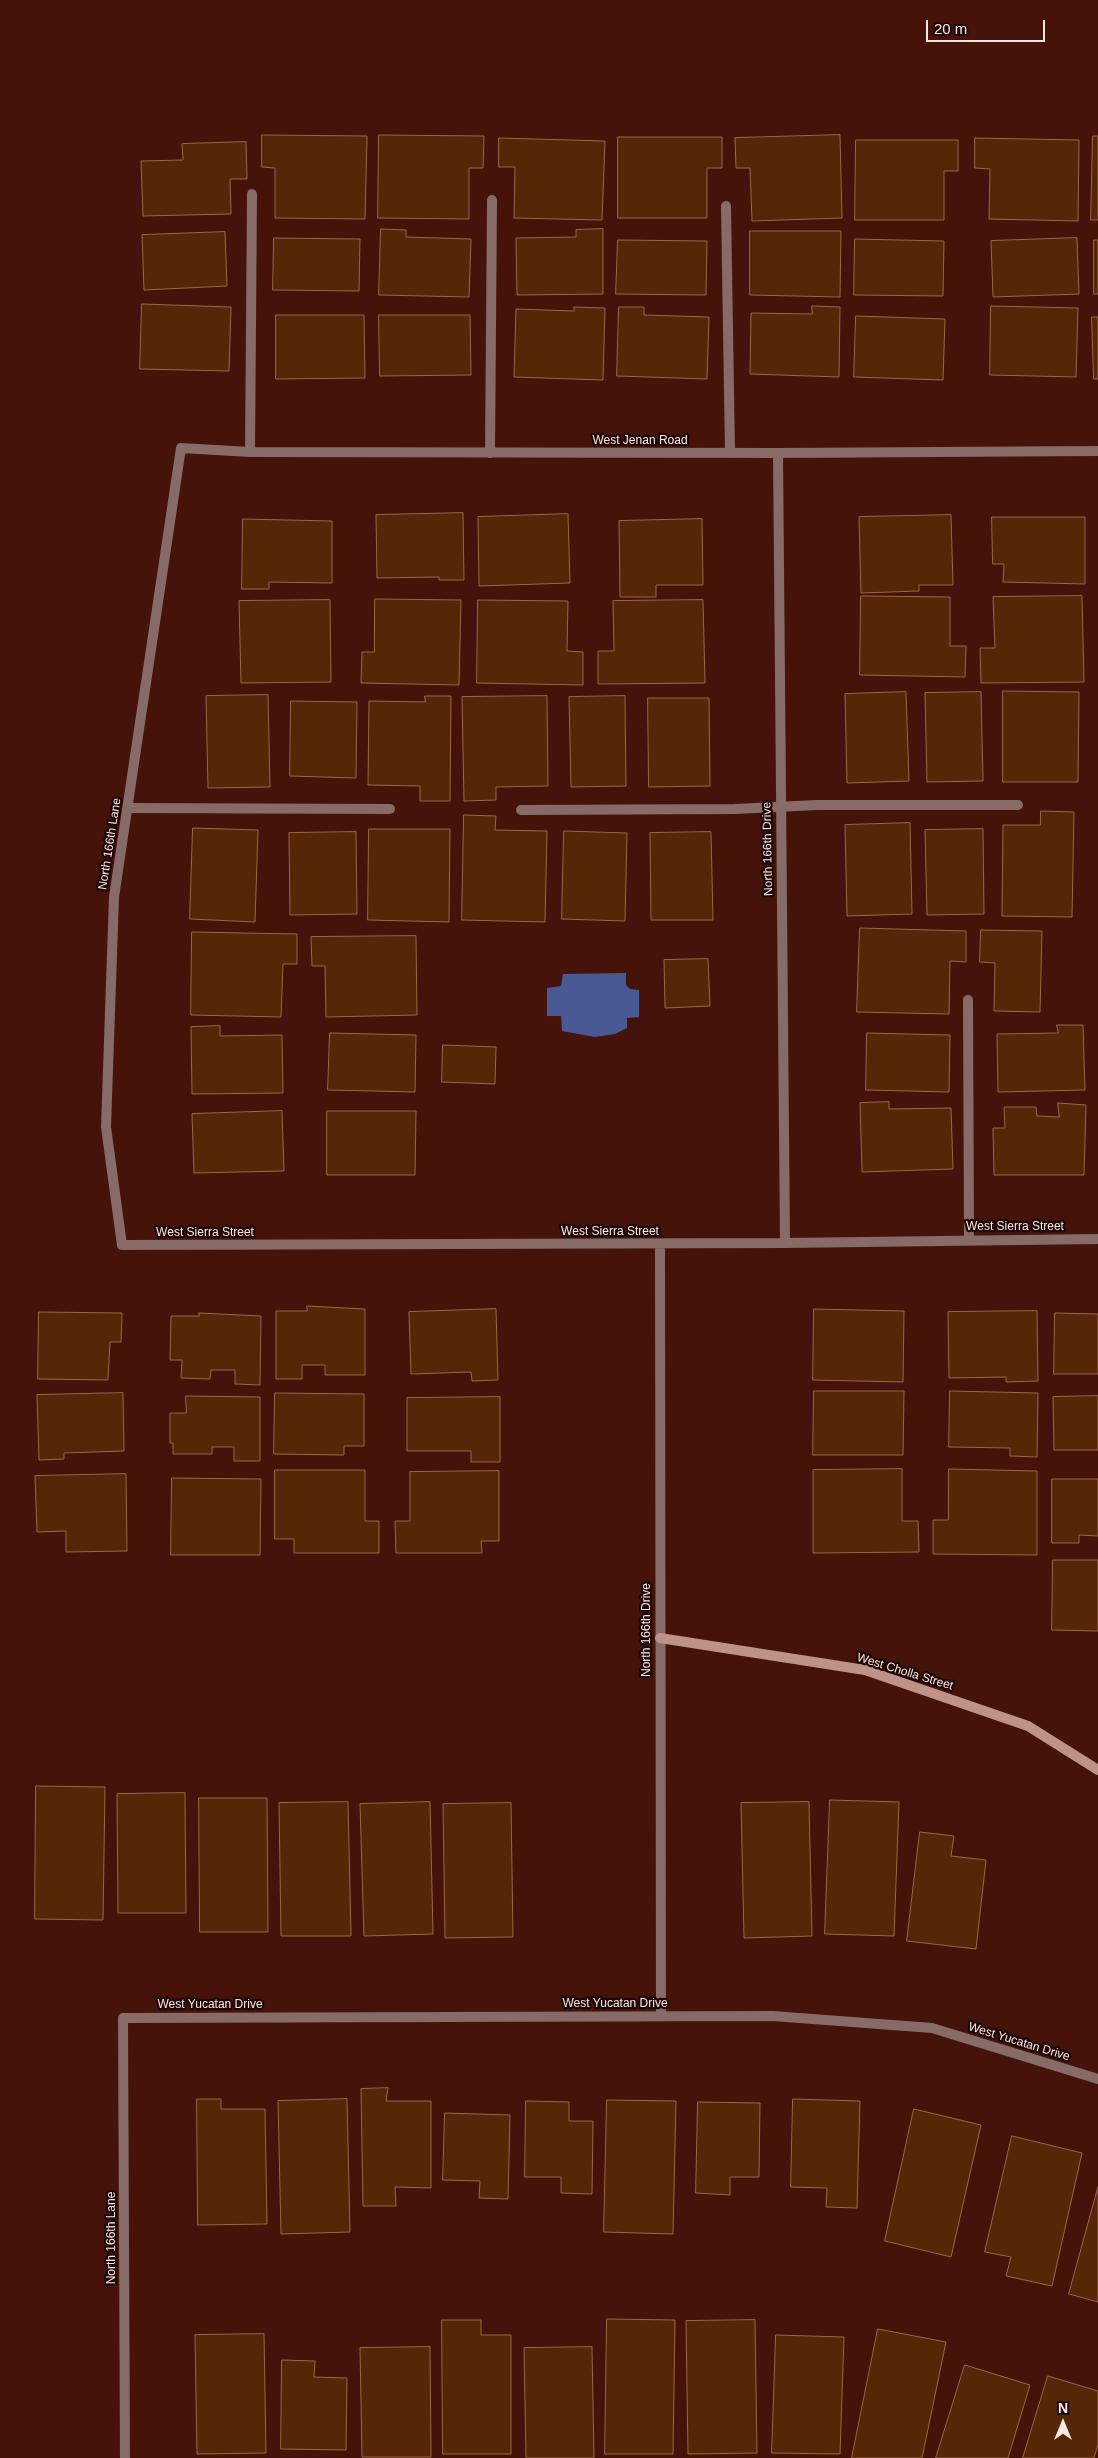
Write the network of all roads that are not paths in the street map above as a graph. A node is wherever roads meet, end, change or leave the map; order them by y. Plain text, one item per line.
1 (252, 194) dead end
2 (492, 200) dead end
3 (726, 206) dead end
4 (181, 448) joint
5 (1098, 451) edge
6 (250, 452) junction
7 (490, 453) junction
8 (730, 453) junction
9 (778, 453) junction
10 (1018, 805) dead end
11 (780, 807) junction
12 (128, 808) junction
13 (390, 809) dead end
14 (521, 810) dead end
15 (968, 1000) dead end
16 (1098, 1239) edge
17 (969, 1240) junction
18 (785, 1243) junction
19 (660, 1244) junction
20 (122, 1245) joint
21 (660, 1638) junction
22 (1098, 1770) edge
23 (661, 2016) junction
24 (123, 2018) joint
25 (1098, 2079) edge
26 (125, 2458) edge

1 - 6 street
2 - 7 street
3 - 8 street
4 - 6 street, West Jenan Road
4 - 12 street, North 166th Lane
5 - 9 street, West Jenan Road
6 - 7 street, West Jenan Road
7 - 8 street, West Jenan Road
8 - 9 street, West Jenan Road
9 - 11 street, North 166th Drive
10 - 11 street
11 - 14 street
11 - 18 street, North 166th Drive
12 - 13 street
12 - 20 street, North 166th Lane
15 - 17 street
16 - 17 street, West Sierra Street
17 - 18 street, West Sierra Street
18 - 19 street, West Sierra Street
19 - 20 street, West Sierra Street
19 - 21 street, North 166th Drive
21 - 22 street, West Cholla Street
21 - 23 street, North 166th Drive
23 - 24 street, West Yucatan Drive
23 - 25 street, West Yucatan Drive
24 - 26 street, North 166th Lane

